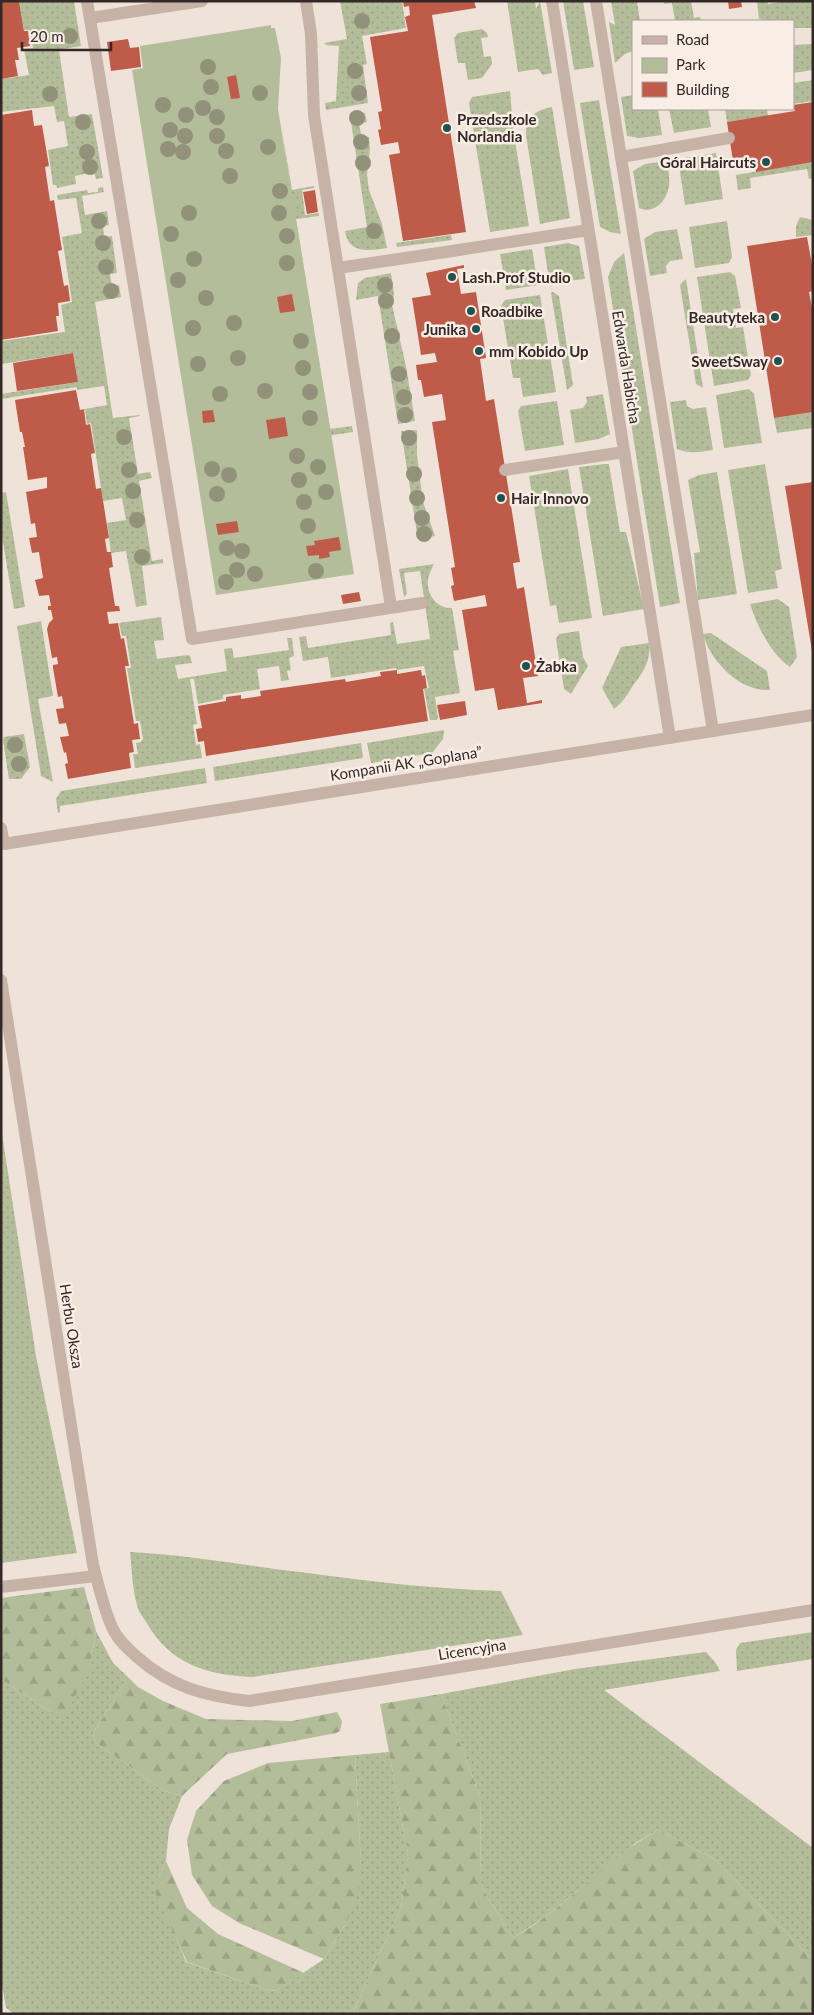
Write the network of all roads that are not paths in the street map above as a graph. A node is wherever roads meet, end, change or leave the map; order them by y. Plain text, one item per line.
1 (87, 1) edge
2 (202, 1) edge
3 (306, 1) edge
4 (552, 1) edge
5 (596, 1) edge
6 (90, 18) junction
7 (729, 138) dead end
8 (621, 157) junction
9 (588, 230) junction
10 (338, 268) junction
11 (624, 452) junction
12 (505, 470) dead end
13 (422, 603) dead end
14 (391, 607) junction
15 (813, 715) edge
16 (713, 731) junction
17 (670, 738) junction
18 (1, 828) edge
19 (2, 844) edge
20 (1, 980) edge
21 (96, 1576) junction
22 (1, 1587) edge
23 (813, 1610) edge
24 (144, 1663) joint

1 - 6 street
2 - 6 street
3 - 10 street
4 - 9 street, Edwarda Habicha
5 - 8 street, Edwarda Habicha
6 - 14 street
7 - 8 street
8 - 16 street, Edwarda Habicha
9 - 10 street
9 - 11 street, Edwarda Habicha
10 - 14 street
11 - 12 street
11 - 17 street, Edwarda Habicha
13 - 14 street
15 - 16 street, Kompanii AK „Goplana”
16 - 17 street, Kompanii AK „Goplana”
17 - 19 street, Kompanii AK „Goplana”
18 - 19 street
20 - 21 street, Herbu Oksza
21 - 22 street
21 - 24 street, Herbu Oksza
23 - 24 street, Licencyjna

